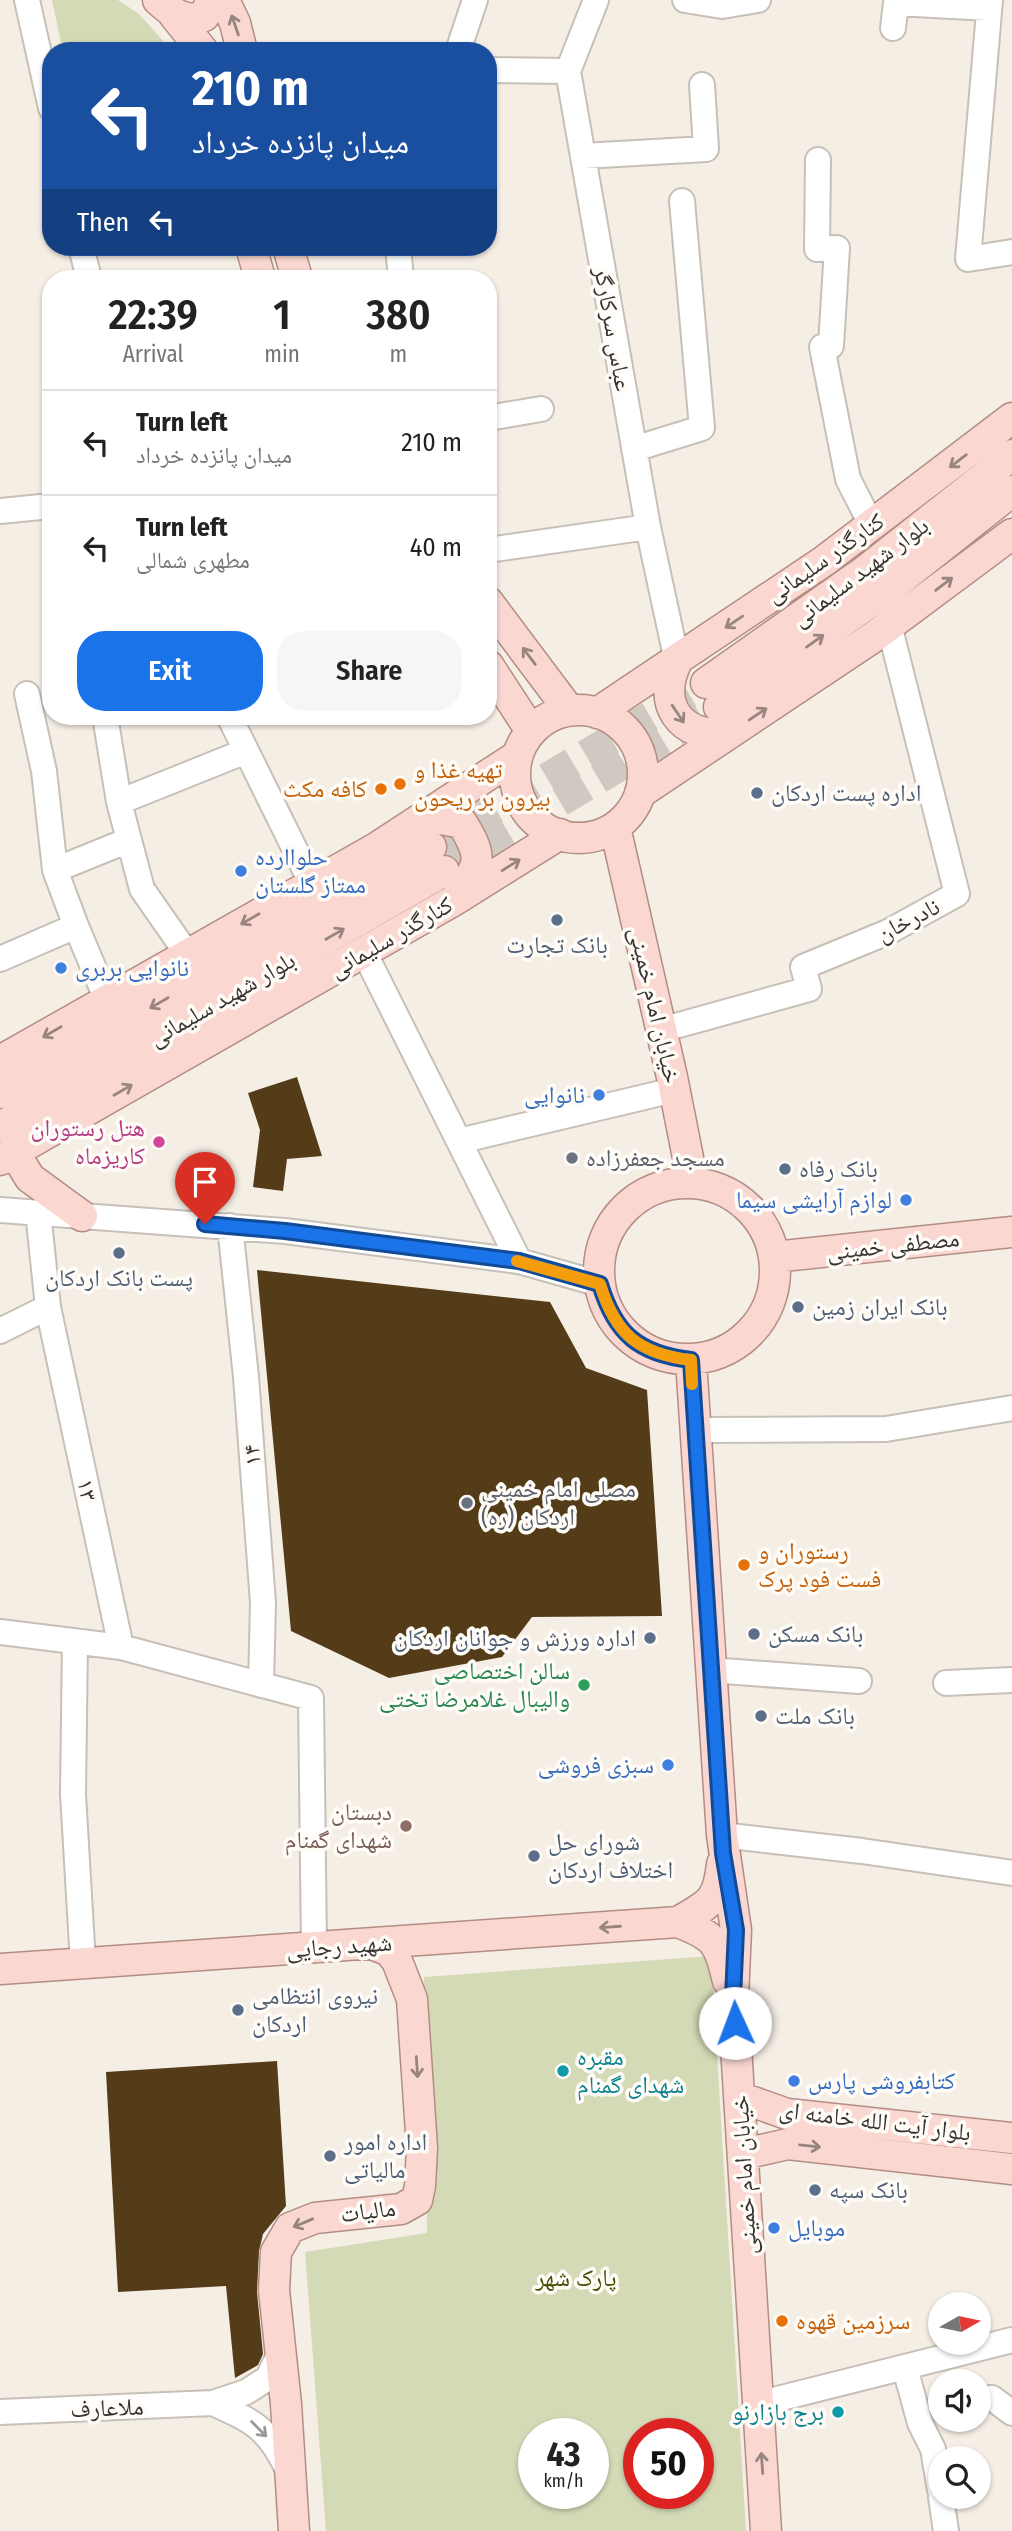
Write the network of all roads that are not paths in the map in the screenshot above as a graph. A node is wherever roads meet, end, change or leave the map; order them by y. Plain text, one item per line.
1 (27, 0) edge
2 (212, 0) edge
3 (224, 0) edge
4 (475, 0) edge
5 (596, 0) edge
6 (685, 0) edge
7 (758, 0) edge
8 (897, 1) edge
9 (723, 3) edge
10 (990, 4) edge
11 (166, 8) edge
12 (893, 28) dead end
13 (197, 42) edge
14 (240, 42) edge
15 (461, 42) edge
16 (42, 68) edge
17 (497, 70) edge
18 (568, 71) junction
19 (702, 85) dead end
20 (583, 156) junction
21 (818, 160) dead end
22 (682, 201) dead end
23 (1012, 252) edge
24 (541, 409) dead end
25 (497, 416) edge
26 (1012, 418) edge
27 (634, 449) junction
28 (1012, 455) edge
29 (1012, 491) edge
30 (42, 507) edge
31 (0, 510) edge
32 (872, 526) junction
33 (648, 527) junction
34 (1012, 534) edge
35 (497, 549) edge
36 (497, 612) edge
37 (889, 625) junction
38 (677, 661) junction
39 (497, 685) edge
40 (27, 694) dead end
41 (717, 708) junction
42 (583, 711) junction
43 (107, 725) edge
44 (233, 725) edge
45 (524, 744) junction
46 (246, 751) junction
47 (640, 793) junction
48 (119, 802) junction
49 (615, 827) junction
50 (559, 835) junction
51 (130, 840) junction
52 (431, 846) junction
53 (55, 870) junction
54 (312, 884) junction
55 (453, 901) junction
56 (76, 926) junction
57 (364, 952) junction
58 (188, 955) junction
59 (0, 959) edge
60 (107, 1000) junction
61 (661, 1030) junction
62 (0, 1061) edge
63 (674, 1090) junction
64 (0, 1093) edge
65 (459, 1141) junction
66 (4, 1146) edge
67 (693, 1183) junction
68 (0, 1210) edge
69 (38, 1212) junction
70 (82, 1216) junction
71 (230, 1226) junction
72 (1012, 1232) edge
73 (774, 1257) junction
74 (519, 1261) junction
75 (600, 1284) junction
76 (48, 1307) junction
77 (0, 1331) edge
78 (691, 1360) junction
79 (1012, 1408) edge
80 (695, 1430) junction
81 (0, 1632) edge
82 (75, 1642) junction
83 (121, 1647) junction
84 (710, 1670) junction
85 (1012, 1680) edge
86 (859, 1681) dead end
87 (946, 1683) dead end
88 (261, 1685) junction
89 (722, 1844) junction
90 (1012, 1873) edge
91 (678, 1922) junction
92 (447, 1939) junction
93 (372, 1944) junction
94 (314, 1948) junction
95 (83, 1963) junction
96 (0, 1969) edge
97 (733, 1998) junction
98 (412, 1999) junction
99 (739, 2097) junction
100 (1012, 2138) edge
101 (743, 2154) junction
102 (1012, 2169) edge
103 (1012, 2340) edge
104 (280, 2353) junction
105 (905, 2368) junction
106 (991, 2398) edge
107 (213, 2403) junction
108 (758, 2404) junction
109 (928, 2405) edge
110 (0, 2412) edge
111 (1012, 2413) edge
112 (932, 2446) edge
113 (291, 2476) junction
114 (943, 2509) edge
115 (294, 2531) edge
116 (766, 2531) edge
117 (946, 2531) edge

1 - 16 street
2 - 11 main road
14 -> 3 main road
4 - 15 street
5 - 18 street
6 - 9 street
7 - 9 street
8 - 10 street
8 - 12 street
10 - 23 street
11 - 13 main road
17 - 18 street
18 - 20 street, عباس سرکارگر
19 - 20 street
20 - 27 street, عباس سرکارگر
21 - 32 street
22 - 27 street
24 - 25 street
26 -> 32 main road, کنارگذر سلیمانی
27 - 33 street, عباس سرکارگر
28 - 41 main road, بلوار شهید سلیمانی
41 -> 29 main road, بلوار شهید سلیمانی
30 - 31 street
32 -> 38 main road, کنارگذر سلیمانی
33 - 35 street
33 - 38 street, عباس سرکارگر
37 -> 34 main road
42 -> 36 main road
41 -> 37 main road
37 - 61 street, نادرخان
38 -> 41 main road
38 - 42 main road, کنارگذر سلیمانی
39 - 45 main road
40 - 53 street
41 - 47 main road
42 - 45 main road
42 - 47 main road
43 - 48 street
44 - 46 street
45 - 50 main road
45 - 52 main road
46 - 48 street
46 - 54 street
47 - 49 main road
48 - 51 street
49 - 50 main road
49 - 61 main road, خیابان امام خمینی
55 -> 50 main road, کنارگذر سلیمانی
51 - 53 street
51 - 58 street
52 - 54 main road
52 - 55 main road
52 -> 64 main road, بلوار شهید سلیمانی
66 -> 52 main road, بلوار شهید سلیمانی
53 - 56 street
54 -> 58 main road
55 - 57 main road, کنارگذر سلیمانی
56 - 59 street
56 - 60 street
57 - 65 street
66 -> 57 main road, کنارگذر سلیمانی
58 - 60 main road
60 -> 62 main road
61 - 63 main road, خیابان امام خمینی
63 - 65 street
63 - 67 main road, خیابان امام خمینی
65 - 74 street
66 - 70 main road
67 - 73 main road
67 - 75 main road
68 - 69 street
69 - 70 street
69 - 76 street, ۱۳
70 - 71 street
71 - 74 street
71 - 88 street, ۱۴
72 - 73 main road, مصطفی خمینی
73 - 78 main road
74 - 75 street
75 - 78 main road
76 - 77 street
76 - 83 street, ۱۳
78 - 80 main road, خیابان امام خمینی
79 - 80 street
80 - 84 main road, خیابان امام خمینی
81 - 82 street
82 - 83 street
82 - 95 street
83 - 88 street
84 - 86 street
84 - 89 main road, خیابان امام خمینی
85 - 87 street
88 - 94 street
89 - 90 street
89 - 91 main road
89 - 97 main road, خیابان امام خمینی
91 -> 92 main road, شهید رجایی
91 - 97 main road
92 - 93 main road, شهید رجایی
92 - 98 main road
93 - 94 main road, شهید رجایی
93 - 98 main road
94 - 95 main road, شهید رجایی
95 - 96 main road, شهید رجایی
97 - 99 main road, خیابان امام خمینی
98 -> 104 main road, مالیات
99 - 100 main road, بلوار آیت الله خامنه ای
99 - 101 main road, خیابان امام خمینی
101 -> 102 main road, بلوار آیت الله خامنه ای
101 - 108 main road, خیابان امام خمینی
103 - 105 street
104 - 107 street
104 - 113 main road
105 - 108 street
105 - 109 street
106 - 111 street
107 - 110 street, ملاعارف
107 -> 113 street
116 -> 108 main road, خیابان امام خمینی
109 - 112 street
113 - 115 main road
114 - 117 street

